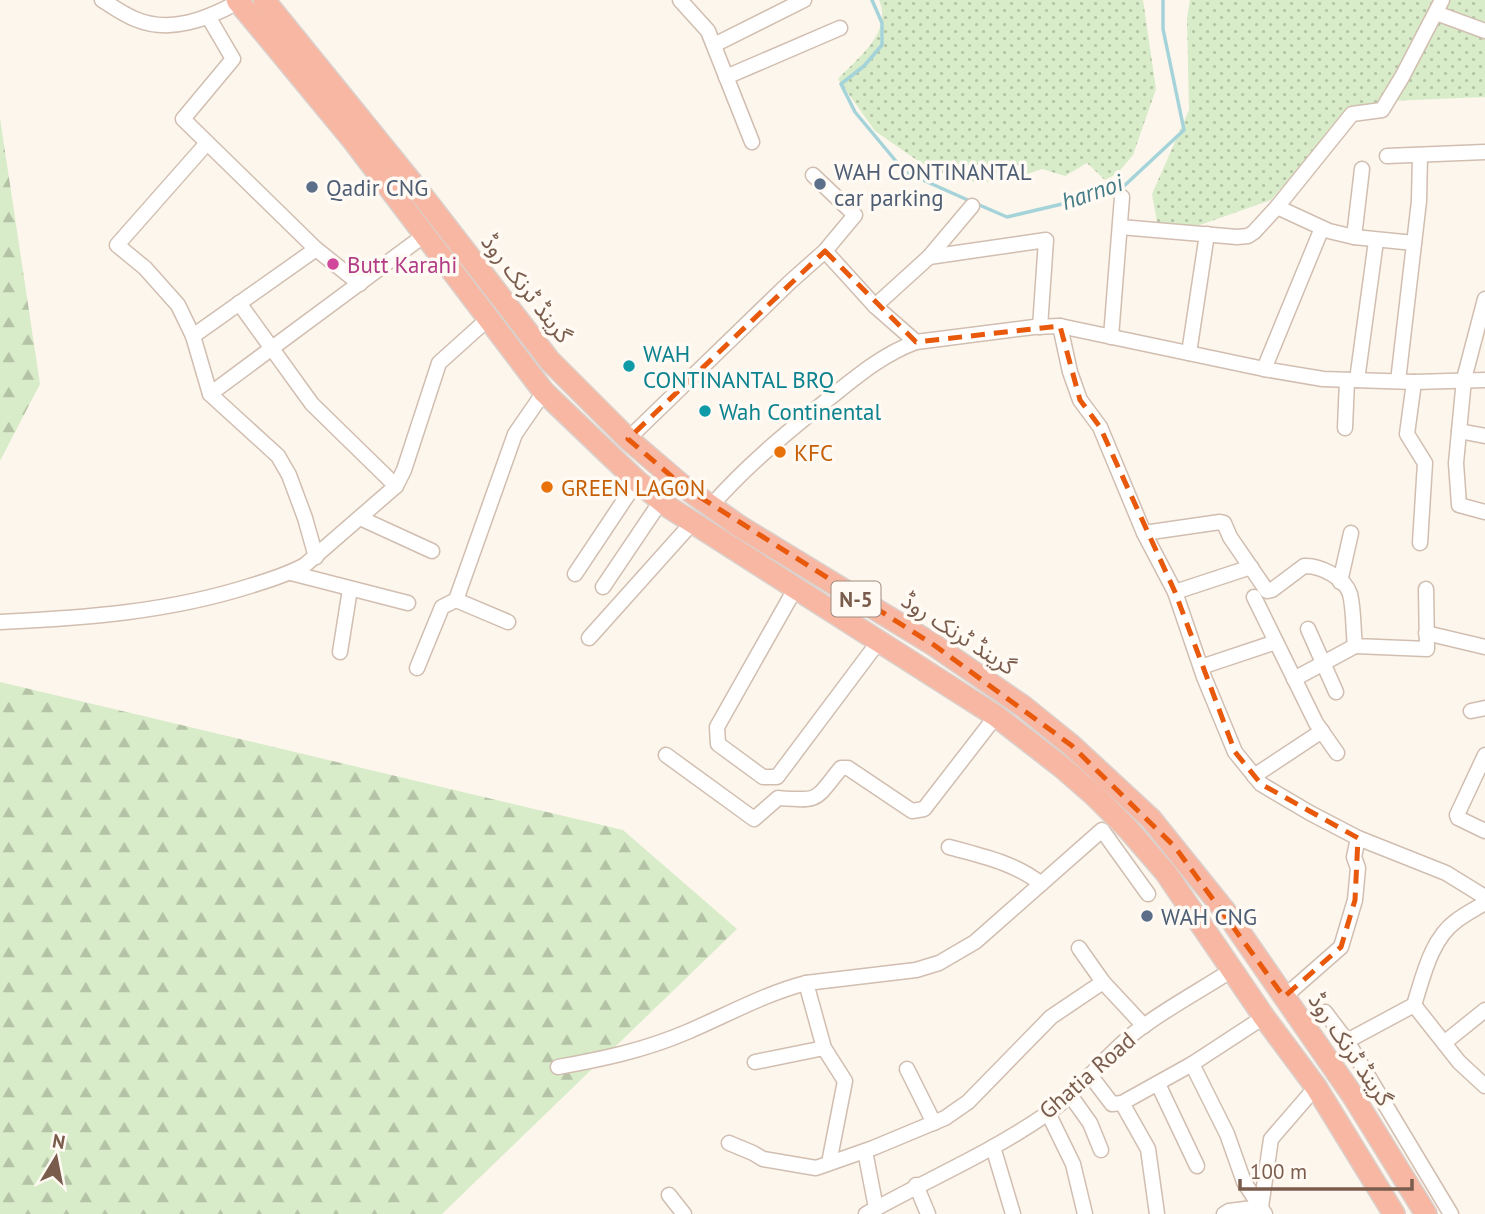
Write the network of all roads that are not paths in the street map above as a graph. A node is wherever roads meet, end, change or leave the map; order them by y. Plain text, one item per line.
1 (102, 0) edge
2 (264, 0) edge
3 (680, 0) edge
4 (804, 0) edge
5 (237, 1) edge
6 (1439, 7) edge
7 (209, 18) junction
8 (840, 28) dead end
9 (1485, 31) edge
10 (713, 45) junction
11 (726, 77) junction
12 (752, 142) dead end
13 (207, 143) junction
14 (1485, 152) edge
15 (1420, 155) junction
16 (1387, 156) dead end
17 (1362, 169) dead end
18 (813, 175) dead end
19 (1122, 197) dead end
20 (972, 206) dead end
21 (1277, 207) junction
22 (1120, 227) junction
23 (1322, 228) junction
24 (426, 234) junction
25 (1207, 234) junction
26 (1353, 237) junction
27 (1376, 241) junction
28 (1414, 243) junction
29 (316, 249) junction
30 (825, 251) junction
31 (929, 257) junction
32 (360, 284) junction
33 (1485, 299) edge
34 (239, 303) junction
35 (875, 306) junction
36 (489, 318) junction
37 (1060, 326) junction
38 (1040, 327) junction
39 (193, 336) junction
40 (1111, 337) junction
41 (916, 342) junction
42 (272, 348) junction
43 (1189, 353) junction
44 (1264, 369) junction
45 (1464, 379) junction
46 (1352, 380) junction
47 (1485, 380) edge
48 (1398, 381) junction
49 (1415, 382) junction
50 (544, 392) junction
51 (210, 394) junction
52 (1345, 428) dead end
53 (1460, 431) junction
54 (1485, 436) edge
55 (628, 439) junction
56 (638, 481) junction
57 (396, 486) junction
58 (684, 487) junction
59 (665, 505) junction
60 (711, 506) junction
61 (1485, 512) edge
62 (360, 518) junction
63 (692, 523) junction
64 (1144, 533) junction
65 (1351, 533) dead end
66 (1420, 543) dead end
67 (432, 551) dead end
68 (316, 558) junction
69 (1251, 567) junction
70 (291, 573) junction
71 (575, 574) dead end
72 (1340, 582) junction
73 (603, 587) dead end
74 (350, 589) junction
75 (795, 589) junction
76 (1426, 590) dead end
77 (1175, 592) junction
78 (1254, 597) dead end
79 (456, 600) junction
80 (408, 603) dead end
81 (0, 622) edge
82 (508, 622) dead end
83 (1308, 629) dead end
84 (1426, 633) junction
85 (589, 638) dead end
86 (879, 641) junction
87 (1276, 642) junction
88 (1355, 646) junction
89 (1485, 647) edge
90 (340, 652) dead end
91 (1323, 663) junction
92 (1201, 667) junction
93 (417, 668) dead end
94 (1294, 679) junction
95 (1336, 692) dead end
96 (996, 716) junction
97 (1322, 731) junction
98 (1337, 753) dead end
99 (666, 755) dead end
100 (1485, 755) edge
101 (1254, 776) junction
102 (1485, 831) edge
103 (1358, 838) junction
104 (949, 847) dead end
105 (1041, 884) junction
106 (1148, 894) dead end
107 (1485, 897) edge
108 (1485, 904) edge
109 (1079, 948) dead end
110 (1232, 970) junction
111 (1103, 982) junction
112 (806, 983) junction
113 (1284, 997) junction
114 (1414, 1005) junction
115 (1485, 1010) edge
116 (1325, 1012) dead end
117 (1264, 1017) junction
118 (1144, 1026) junction
119 (1307, 1030) junction
120 (1344, 1036) junction
121 (1444, 1043) junction
122 (824, 1048) junction
123 (755, 1062) dead end
124 (1192, 1064) junction
125 (558, 1067) dead end
126 (906, 1069) dead end
127 (1090, 1075) junction
128 (1158, 1084) junction
129 (1485, 1086) edge
130 (1316, 1087) junction
131 (1070, 1095) junction
132 (1122, 1104) junction
133 (1048, 1113) junction
134 (934, 1122) junction
135 (729, 1143) dead end
136 (993, 1147) junction
137 (1101, 1150) dead end
138 (865, 1151) junction
139 (829, 1163) junction
140 (1197, 1166) dead end
141 (916, 1185) junction
142 (669, 1195) dead end
143 (1263, 1210) edge
144 (871, 1211) edge
145 (684, 1214) edge
146 (928, 1214) edge
147 (1013, 1214) edge
148 (1085, 1214) edge
149 (1157, 1214) edge
150 (1224, 1214) edge
151 (1394, 1214) edge
152 (1426, 1214) edge
153 (1451, 1214) edge

1 - 7 street
2 - 55 highway, گرینڈ ٹرنک روڈ / N-5
3 - 10 street
4 - 10 street
5 - 7 street
5 - 24 highway, گرینڈ ٹرنک روڈ / N-5
6 - 9 street
6 - 21 street
7 - 13 street
8 - 11 street
10 - 11 street
11 - 12 street
13 - 29 street
13 - 39 street
14 - 15 street
15 - 16 street
15 - 28 street
17 - 26 street
18 - 30 street
19 - 22 street
20 - 31 street
21 - 23 street
21 - 25 street
22 - 25 street
22 - 40 street
23 - 26 street
23 - 44 street
24 - 32 street
24 - 36 highway, گرینڈ ٹرنک روڈ / N-5
25 - 43 street
26 - 27 street
27 - 28 street
27 - 46 street
28 - 48 street
29 - 32 street
29 - 34 street
30 - 35 street
30 - 55 street
31 - 35 street
31 - 38 street
32 - 42 street
33 - 45 street
34 - 39 street
34 - 42 street
35 - 41 street
36 - 50 highway, گرینڈ ٹرنک روڈ / N-5
36 - 57 street
37 - 38 street
37 - 40 street
37 - 64 street
38 - 41 street
39 - 51 street
40 - 43 street
41 - 60 street
42 - 51 street
42 - 57 street
43 - 44 street
44 - 46 street
45 - 47 street
45 - 49 street
45 - 53 street
46 - 48 street
46 - 52 street
48 - 49 street
49 - 66 street
50 - 56 highway, گرینڈ ٹرنک روڈ / N-5
50 - 79 street
51 - 68 street
53 - 54 street
53 - 61 street
55 - 58 highway, گرینڈ ٹرنک روڈ / N-5
56 - 59 highway, گرینڈ ٹرنک روڈ / N-5
56 - 71 street
57 - 62 street
58 - 59 highway
58 - 60 highway, گرینڈ ٹرنک روڈ / N-5
59 - 63 highway, گرینڈ ٹرنک روڈ / N-5
59 - 73 street
60 - 113 highway, گرینڈ ٹرنک روڈ / N-5
62 - 67 street
62 - 68 street
63 - 75 highway, گرینڈ ٹرنک روڈ / N-5
63 - 85 street
64 - 69 street
64 - 77 street
65 - 72 street
68 - 70 street
69 - 72 street
69 - 77 street
70 - 74 street
70 - 81 street
72 - 88 street
74 - 80 street
74 - 90 street
75 - 86 highway, گرینڈ ٹرنک روڈ / N-5
75 - 86 street
76 - 84 street
77 - 92 street
78 - 87 street
79 - 82 street
79 - 93 street
83 - 91 street
84 - 88 street
84 - 89 street
86 - 96 highway, گرینڈ ٹرنک روڈ / N-5
87 - 92 street
87 - 94 street
88 - 91 street
91 - 94 street
91 - 95 street
92 - 101 street
94 - 97 street
96 - 99 street
96 - 110 highway, گرینڈ ٹرنک روڈ / N-5
97 - 98 street
97 - 101 street
100 - 102 street
101 - 103 street
103 - 107 street
103 - 113 street
104 - 105 street
105 - 106 street
105 - 112 street
108 - 114 street
109 - 111 street
110 - 117 highway, گرینڈ ٹرنک روڈ / N-5
110 - 118 street, Ghatia Road
111 - 118 street
111 - 134 street
112 - 122 street
112 - 125 street
113 - 119 highway, گرینڈ ٹرنک روڈ / N-5
114 - 120 street
114 - 121 street
115 - 121 street
116 - 120 street
117 - 124 street
117 - 130 highway, گرینڈ ٹرنک روڈ / N-5
118 - 127 street, Ghatia Road
119 - 120 street
119 - 152 highway, گرینڈ ٹرنک روڈ / N-5
120 - 153 street
121 - 129 street
122 - 123 street
122 - 139 street
124 - 128 street
124 - 143 street
126 - 134 street
127 - 131 street, Ghatia Road
127 - 132 street
128 - 132 street
128 - 140 street
130 - 143 street
130 - 151 highway, گرینڈ ٹرنک روڈ / N-5
131 - 133 street, Ghatia Road
131 - 137 street
132 - 149 street
133 - 136 street, Ghatia Road
133 - 148 street
134 - 138 street
135 - 139 street
136 - 141 street, Ghatia Road
136 - 147 street
138 - 139 street
138 - 144 street
141 - 144 street, Ghatia Road
141 - 146 street
142 - 145 street
143 - 150 street

